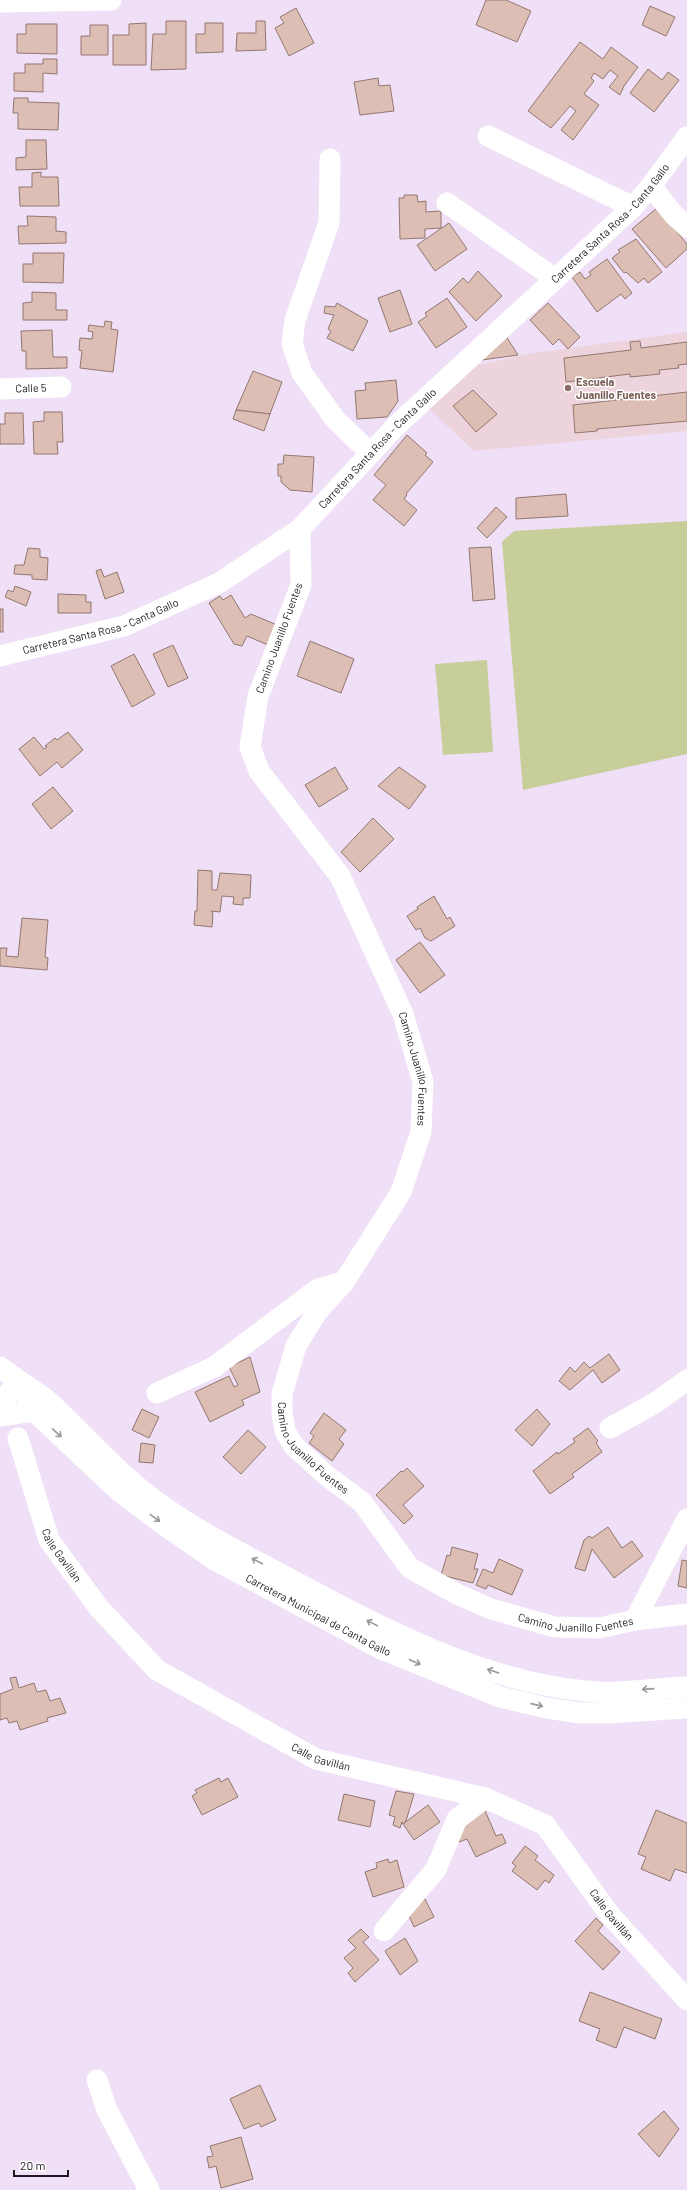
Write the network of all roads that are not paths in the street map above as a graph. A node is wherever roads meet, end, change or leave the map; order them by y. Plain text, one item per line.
1 (111, 0) edge
2 (0, 2) edge
3 (488, 136) dead end
4 (687, 137) edge
5 (330, 159) dead end
6 (651, 186) junction
7 (446, 203) dead end
8 (633, 207) junction
9 (687, 227) edge
10 (554, 278) junction
11 (61, 387) dead end
12 (0, 389) edge
13 (370, 453) junction
14 (300, 529) junction
15 (0, 656) edge
16 (344, 1282) junction
17 (0, 1367) edge
18 (17, 1380) junction
19 (687, 1380) edge
20 (157, 1393) dead end
21 (0, 1408) edge
22 (34, 1411) junction
23 (0, 1416) edge
24 (610, 1428) dead end
25 (18, 1438) dead end
26 (687, 1519) edge
27 (687, 1614) edge
28 (635, 1620) junction
29 (687, 1687) edge
30 (687, 1708) edge
31 (485, 1798) junction
32 (384, 1931) dead end
33 (687, 2000) edge
34 (97, 2080) dead end
35 (149, 2190) edge

1 - 2 street
3 - 8 street
4 - 6 street, Carretera Santa Rosa - Canta Gallo
5 - 13 street
6 - 8 street, Carretera Santa Rosa - Canta Gallo
6 - 9 street
7 - 10 street
8 - 10 street, Carretera Santa Rosa - Canta Gallo
10 - 13 street, Carretera Santa Rosa - Canta Gallo
11 - 12 street, Calle 5
13 - 14 street, Carretera Santa Rosa - Canta Gallo
14 - 15 street, Carretera Santa Rosa - Canta Gallo
14 - 16 street, Camino Juanillo Fuentes
16 - 20 street
16 - 28 street, Camino Juanillo Fuentes
17 - 18 street, Carretera Municipal de Canta Gallo
18 - 21 street
18 - 22 street, Carretera Municipal de Canta Gallo
29 -> 18 street, Carretera Municipal de Canta Gallo
19 - 24 street
22 - 23 street
22 -> 30 street, Carretera Municipal de Canta Gallo
25 - 31 street, Calle Gavillán
26 - 28 street
27 - 28 street, Camino Juanillo Fuentes
31 - 32 street
31 - 33 street, Calle Gavillán
34 - 35 street

